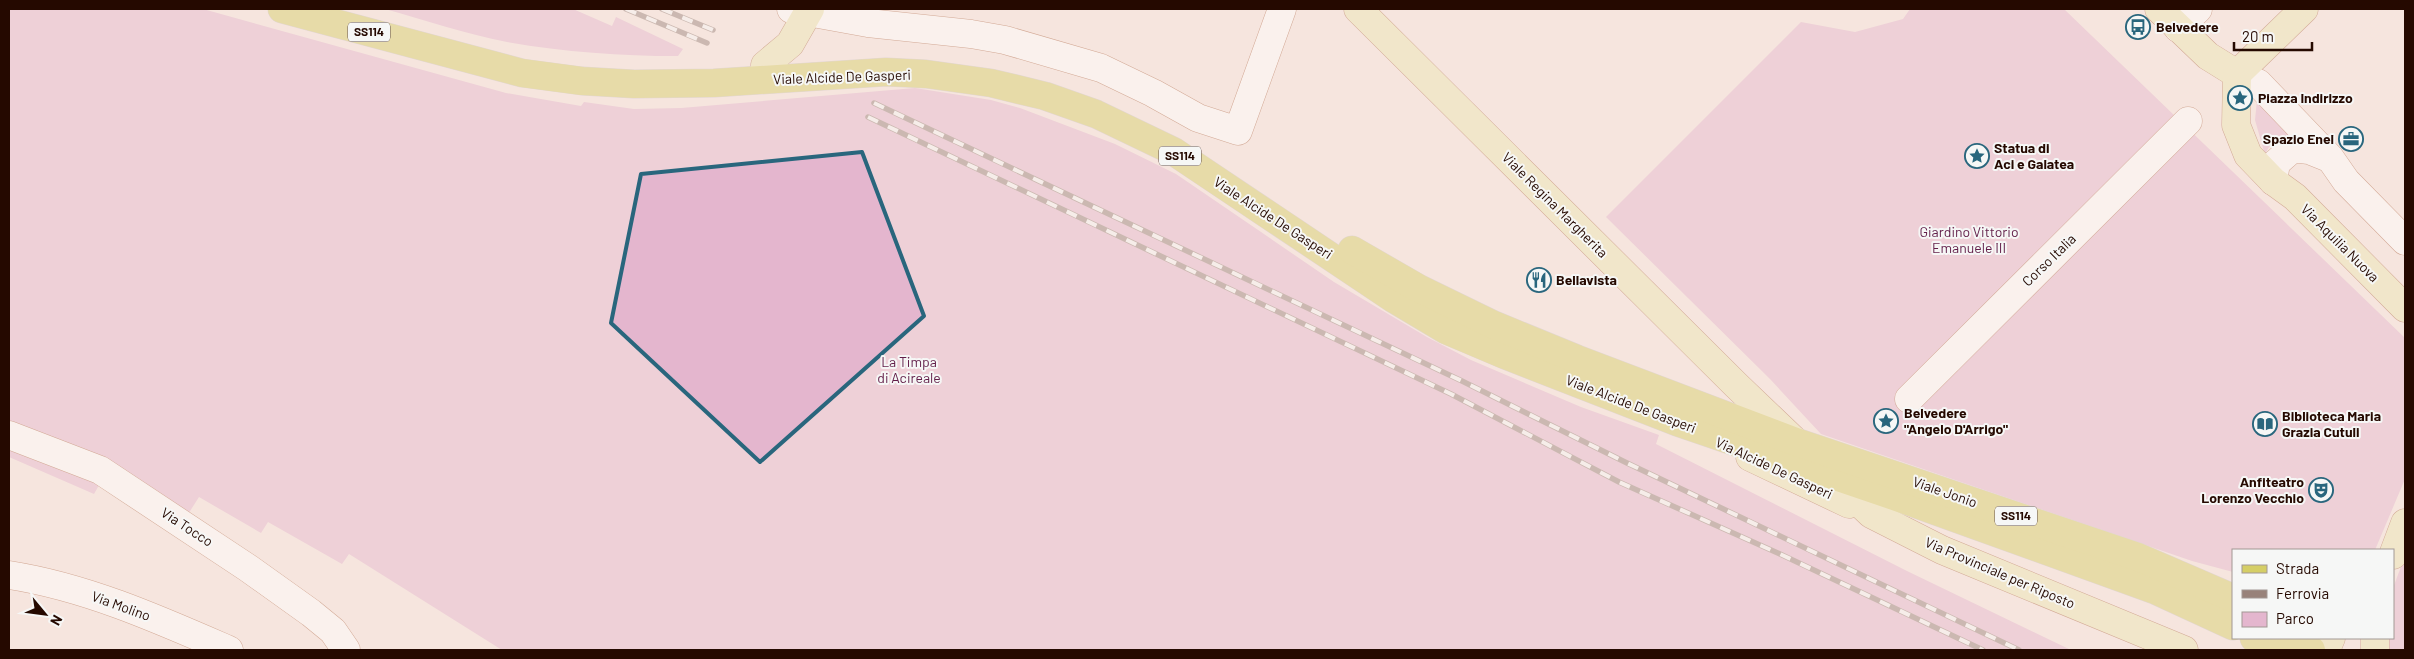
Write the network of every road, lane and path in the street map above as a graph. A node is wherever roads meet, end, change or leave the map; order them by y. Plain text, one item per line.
1 (282, 9) edge
2 (340, 9) edge
3 (1282, 9) edge
4 (1358, 9) edge
5 (2159, 9) edge
6 (2198, 9) edge
7 (803, 10) edge
8 (2299, 10) edge
9 (2178, 28) junction
10 (466, 50) junction
11 (765, 65) junction
12 (2237, 74) junction
13 (2188, 121) dead end
14 (2330, 158) junction
15 (2273, 181) junction
16 (2405, 241) edge
17 (2405, 308) edge
18 (1446, 330) junction
19 (1736, 385) junction
20 (1909, 399) dead end
21 (1727, 415) junction
22 (1677, 422) junction
23 (9, 435) edge
24 (1796, 442) junction
25 (1828, 474) junction
26 (1894, 496) junction
27 (1880, 519) junction
28 (2405, 523) edge
29 (2394, 552) edge
30 (9, 575) edge
31 (2184, 577) junction
32 (2232, 598) edge
33 (2232, 626) edge
34 (2256, 639) edge
35 (2294, 639) edge
36 (229, 650) edge
37 (346, 650) edge
38 (2184, 650) edge
39 (2277, 650) edge
40 (2311, 650) edge

1 - 10 main road, Viale Alcide De Gasperi / SS114
2 - 10 main road, Viale Alcide De Gasperi / SS114
3 - 7 street
4 - 19 street, Viale Regina Margherita
5 - 9 street
6 - 9 street
7 - 11 street
8 - 12 street
9 - 12 street
10 - 11 main road, Viale Alcide De Gasperi / SS114
10 - 18 main road, Viale Alcide De Gasperi / SS114
11 - 21 main road, Viale Alcide De Gasperi / SS114
12 - 14 street
12 - 15 street, Via Aquilia Nuova
13 - 20 street, Corso Italia
14 - 15 street
14 - 16 street
15 - 17 street, Via Aquilia Nuova
18 - 21 street
18 - 22 main road, Viale Alcide De Gasperi / SS114
19 - 21 street
19 - 24 street, Viale Regina Margherita
21 - 24 main road, Viale Alcide De Gasperi / SS114
22 - 25 main road, Viale Alcide De Gasperi / SS114
22 - 27 street, Via Alcide De Gasperi
23 - 37 street, Via Tocco
24 - 25 street, Viale Regina Margherita
24 - 31 main road, Viale Jonio / SS114
25 - 26 main road, Viale Jonio / SS114
25 - 27 street, Via Provinciale per Riposto
26 - 27 street
26 - 31 street
26 - 33 main road, Viale Jonio / SS114
27 - 38 street, Via Provinciale per Riposto
28 - 29 street
30 - 36 street, Via Molino
31 - 32 main road, Viale Jonio / SS114
34 - 39 main road
35 - 40 main road

